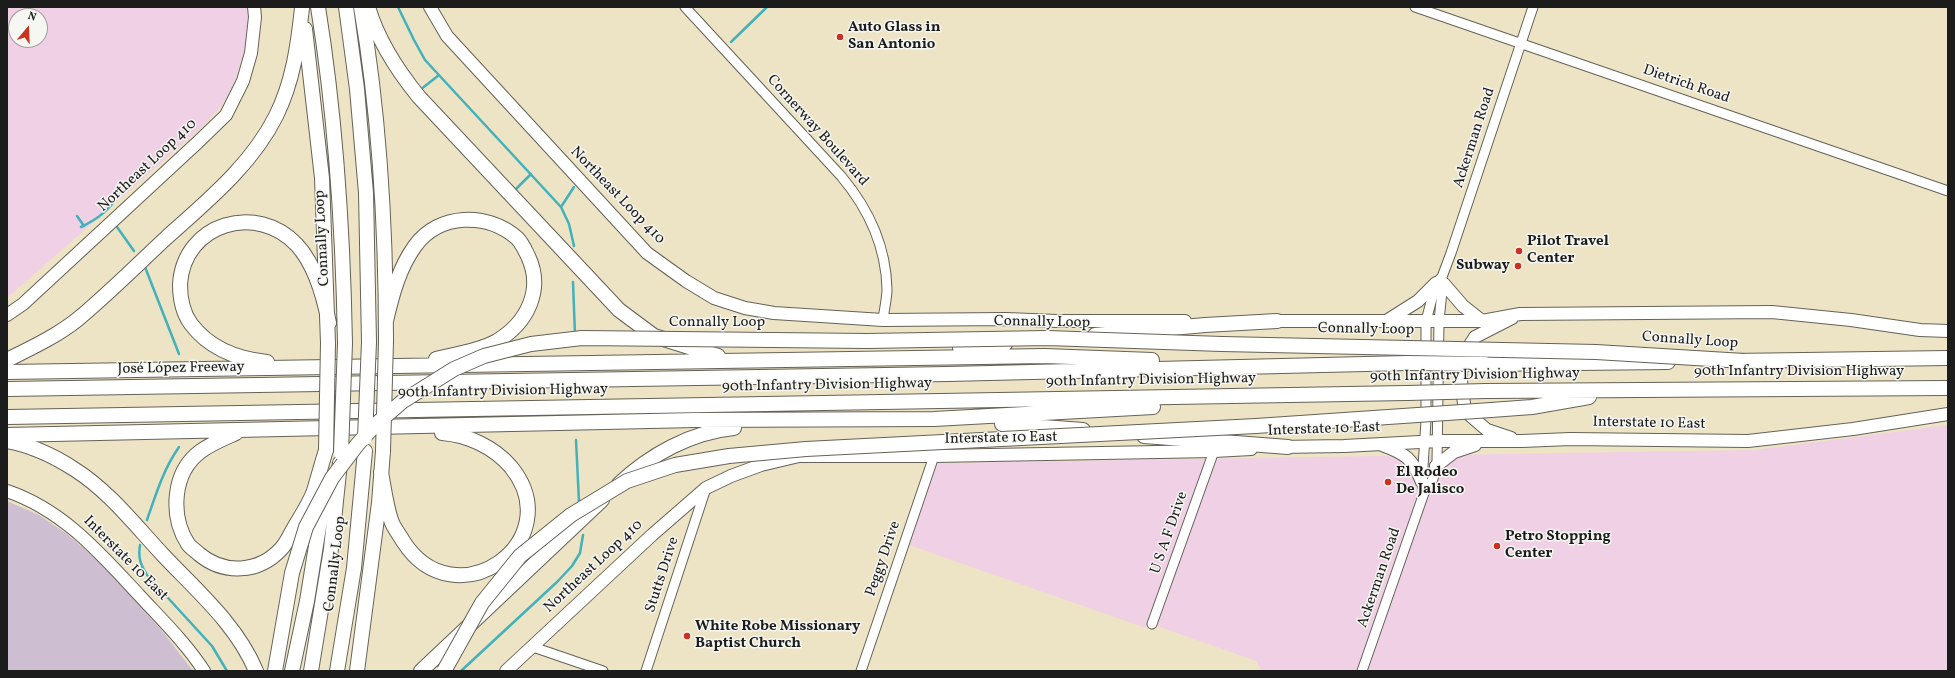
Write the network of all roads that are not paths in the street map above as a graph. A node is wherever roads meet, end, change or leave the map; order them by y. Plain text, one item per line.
1 (254, 7) edge
2 (302, 7) edge
3 (318, 7) edge
4 (346, 7) edge
5 (361, 7) edge
6 (368, 7) edge
7 (430, 7) edge
8 (685, 7) edge
9 (1415, 7) edge
10 (1534, 7) edge
11 (1522, 43) junction
12 (1948, 191) edge
13 (1441, 282) junction
14 (1520, 314) junction
15 (7, 315) edge
16 (883, 320) junction
17 (1482, 320) junction
18 (1277, 321) junction
19 (1386, 321) junction
20 (1426, 321) junction
21 (1439, 321) junction
22 (386, 322) junction
23 (329, 323) junction
24 (1948, 331) edge
25 (1948, 354) edge
26 (908, 358) junction
27 (1948, 358) edge
28 (7, 360) edge
29 (744, 360) junction
30 (1846, 360) junction
31 (1744, 361) junction
32 (408, 365) junction
33 (1314, 365) junction
34 (309, 367) junction
35 (7, 372) edge
36 (356, 383) joint
37 (1948, 388) edge
38 (7, 389) edge
39 (1628, 391) junction
40 (1301, 396) junction
41 (1948, 414) edge
42 (7, 417) edge
43 (934, 419) junction
44 (815, 420) junction
45 (398, 428) junction
46 (241, 431) junction
47 (7, 435) edge
48 (7, 441) edge
49 (1425, 441) junction
50 (1439, 441) junction
51 (1488, 441) junction
52 (1522, 442) junction
53 (1379, 444) junction
54 (1288, 447) junction
55 (326, 450) junction
56 (1214, 451) junction
57 (934, 456) junction
58 (1436, 466) junction
59 (381, 472) junction
60 (706, 488) junction
61 (1423, 488) junction
62 (7, 491) edge
63 (1152, 624) dead end
64 (533, 647) junction
65 (204, 671) edge
66 (256, 671) edge
67 (275, 671) edge
68 (292, 671) edge
69 (311, 671) edge
70 (337, 671) edge
71 (357, 671) edge
72 (421, 671) edge
73 (444, 671) edge
74 (506, 671) edge
75 (603, 671) edge
76 (646, 671) edge
77 (861, 671) edge
78 (1362, 671) edge

1 - 15 main road, Northeast Loop 410
2 - 23 highway
2 - 28 highway
3 - 69 highway, Connally Loop, bridge
4 - 70 highway, Connally Loop, bridge
5 - 22 highway
6 - 29 highway
7 - 16 main road, Northeast Loop 410
8 - 16 street, Cornerway Boulevard
9 - 11 street, Dietrich Road
10 - 11 street, Ackerman Road
11 - 12 street, Dietrich Road
11 - 13 street, Ackerman Road
13 - 17 main road
13 - 19 main road
13 - 20 street, Ackerman Road
13 - 21 street, Ackerman Road
14 - 17 main road
14 - 24 main road
14 - 52 main road
16 - 18 main road
17 - 21 main road
18 - 19 main road
18 - 26 highway
19 - 20 main road
20 - 21 main road
20 - 49 street, Ackerman Road
21 - 50 street, Ackerman Road
22 - 32 highway
22 - 59 highway, bridge
23 - 34 highway
23 - 55 highway, bridge
25 - 30 highway
26 - 29 highway
26 - 33 highway
27 - 30 highway, 90th Infantry Division Highway
29 - 32 highway
30 - 31 highway, 90th Infantry Division Highway
31 - 33 highway, 90th Infantry Division Highway, bridge
31 - 67 highway, Connally Loop, bridge
32 - 34 highway
33 - 36 highway, 90th Infantry Division Highway
34 - 35 highway
36 - 38 highway, José López Freeway
37 - 39 highway, 90th Infantry Division Highway
39 - 40 highway, 90th Infantry Division Highway, bridge
39 - 73 highway, bridge
40 - 42 highway, 90th Infantry Division Highway
40 - 43 highway
41 - 52 main road, Interstate 10 East
43 - 44 highway
43 - 54 highway
44 - 45 highway
44 - 72 highway
45 - 46 highway
45 - 59 highway
46 - 47 highway
46 - 55 highway
48 - 66 highway
49 - 50 main road, Interstate 10 East
49 - 53 main road, Interstate 10 East
49 - 61 street, Ackerman Road
50 - 51 main road, Interstate 10 East
50 - 58 street, Ackerman Road
51 - 52 main road, Interstate 10 East
51 - 58 main road
53 - 54 main road, Interstate 10 East
53 - 61 main road
54 - 56 main road, Interstate 10 East
55 - 68 highway
56 - 57 main road, Interstate 10 East
56 - 63 street, U S A F Drive
57 - 60 main road, Interstate 10 East
57 - 77 street, Peggy Drive
58 - 61 street, Ackerman Road
59 - 71 highway
60 - 64 main road, Northeast Loop 410
60 - 76 street, Stutts Drive
61 - 78 street, Ackerman Road
62 - 65 main road, Interstate 10 East
64 - 74 main road, Northeast Loop 410
64 - 75 street

